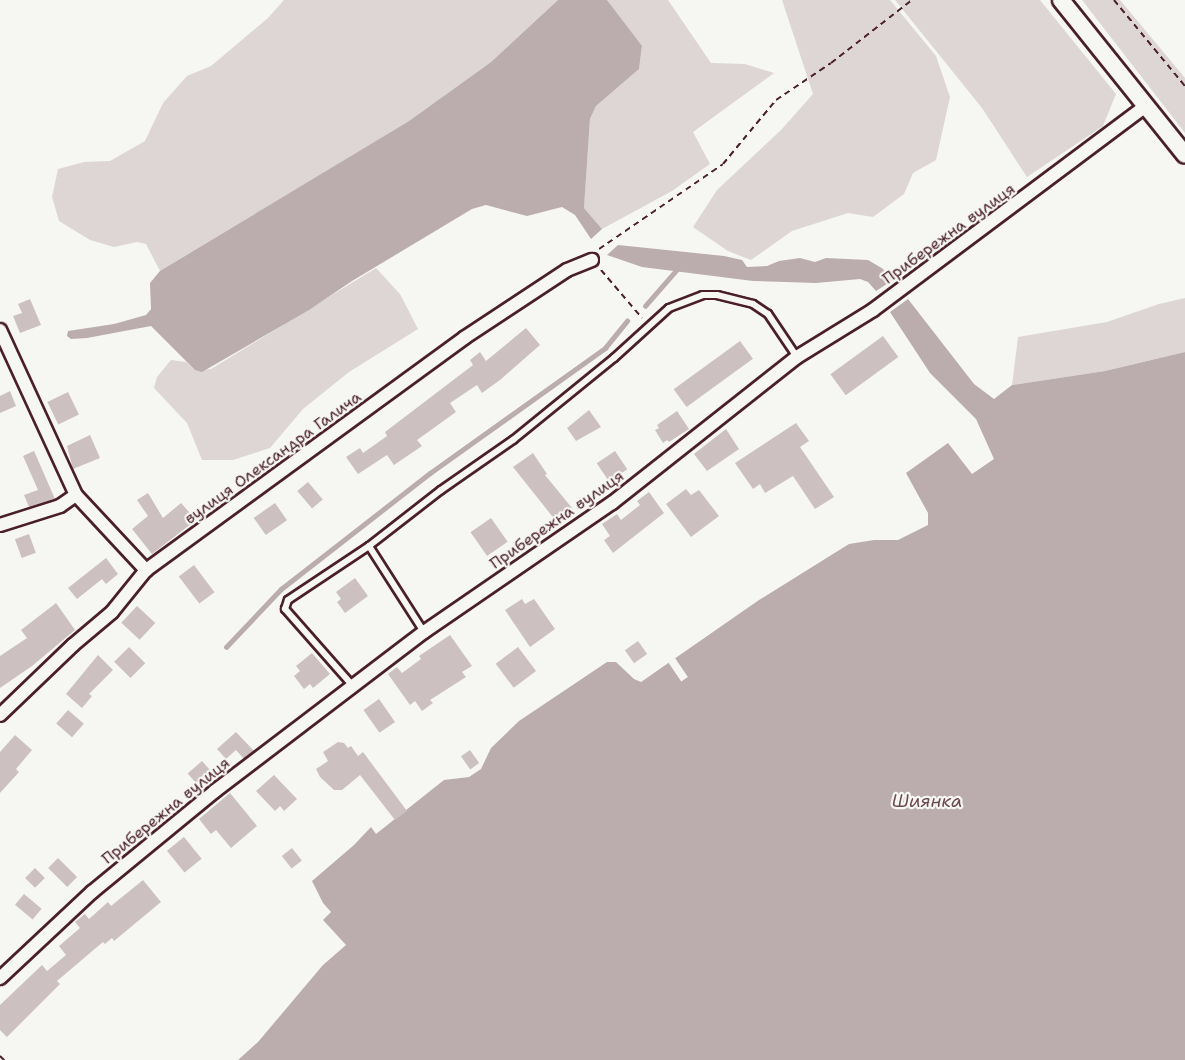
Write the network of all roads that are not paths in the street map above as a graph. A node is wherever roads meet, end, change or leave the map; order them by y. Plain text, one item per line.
1 (1061, 0) edge
2 (1146, 106) junction
3 (1185, 155) edge
4 (592, 260) road end
5 (0, 330) edge
6 (796, 357) junction
7 (76, 495) junction
8 (0, 525) edge
9 (369, 546) junction
10 (146, 570) junction
11 (424, 632) junction
12 (353, 686) junction
13 (0, 716) edge
14 (0, 978) edge

1 - 2 street
2 - 3 street
2 - 6 street, Прибережна вулиця
4 - 10 street, вулиця Олександра Галича
5 - 7 street
6 - 9 lane
6 - 11 street, Прибережна вулиця
7 - 8 street
7 - 10 street
9 - 11 lane
9 - 12 lane
10 - 13 street, вулиця Олександра Галича
11 - 12 street, Прибережна вулиця
12 - 14 street, Прибережна вулиця

